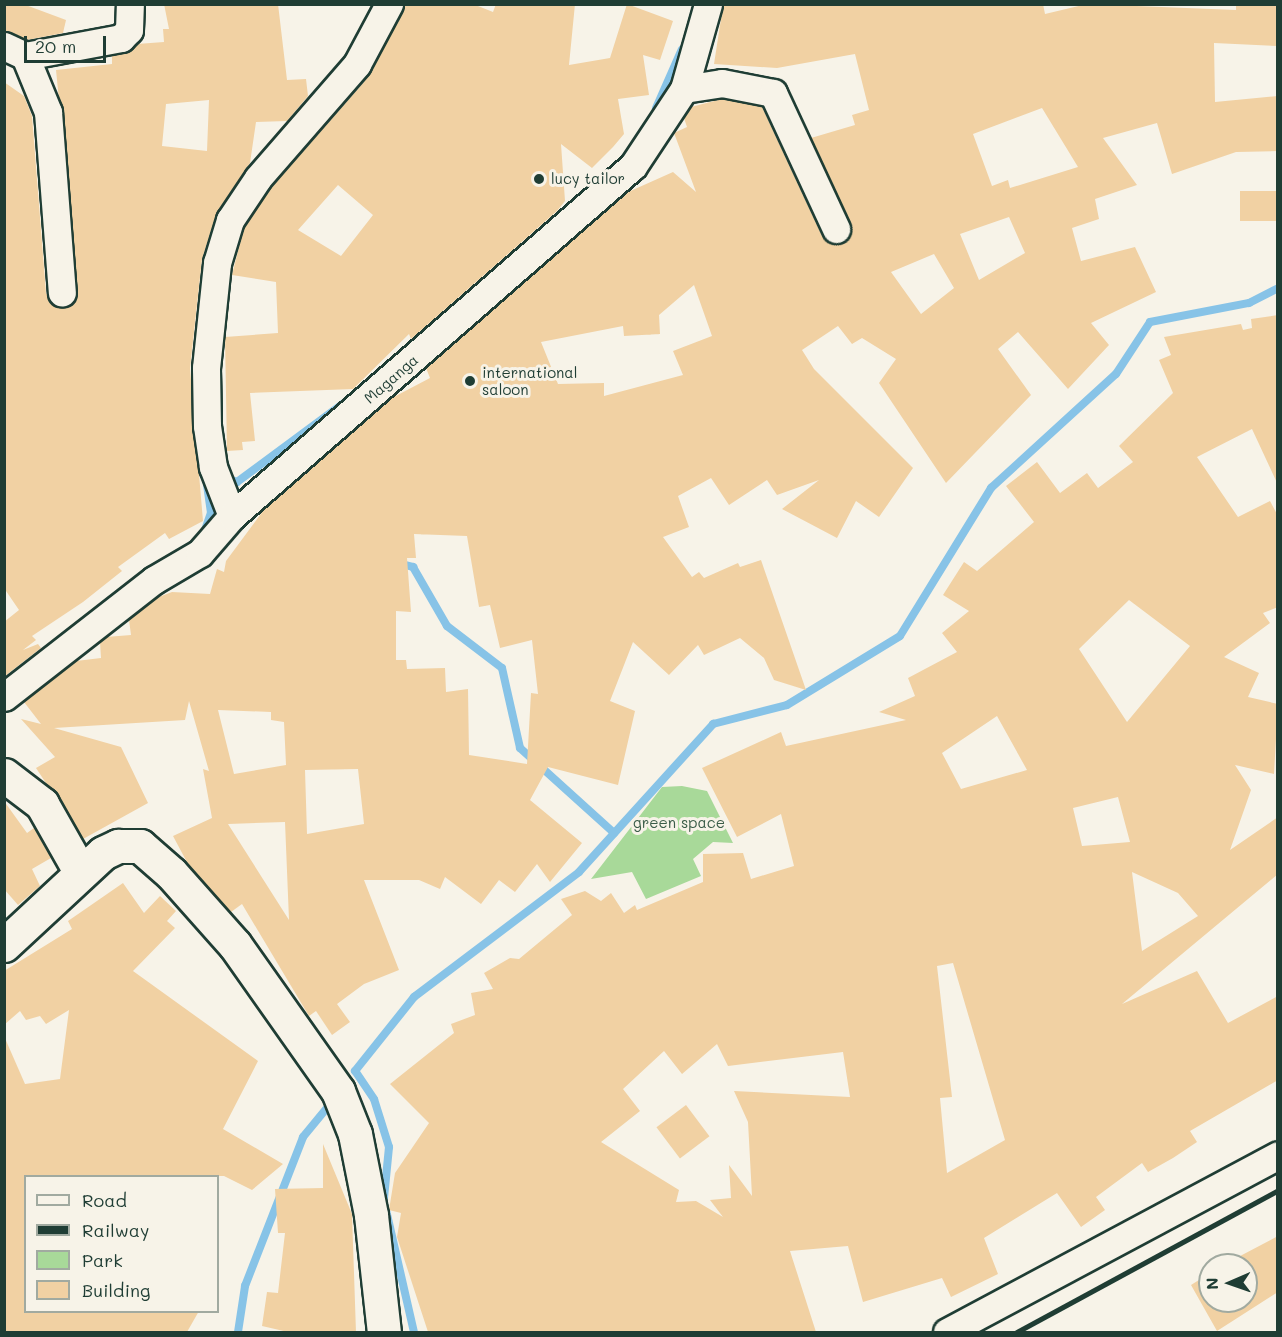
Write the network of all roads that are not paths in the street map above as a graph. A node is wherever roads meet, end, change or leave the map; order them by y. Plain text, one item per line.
1 (130, 4) edge
2 (389, 4) edge
3 (708, 4) edge
4 (15, 51) edge
5 (684, 89) junction
6 (836, 229) dead end
7 (62, 292) dead end
8 (232, 516) junction
9 (4, 697) edge
10 (4, 775) edge
11 (81, 873) junction
12 (4, 945) edge
13 (1278, 1155) edge
14 (384, 1332) edge
15 (947, 1332) edge

1 - 4 street
2 - 8 street
3 - 5 street, Maganga
4 - 7 street
5 - 6 street
5 - 8 street, Maganga
8 - 9 street, Maganga
10 - 11 street
11 - 12 street
11 - 14 street
13 - 15 street

